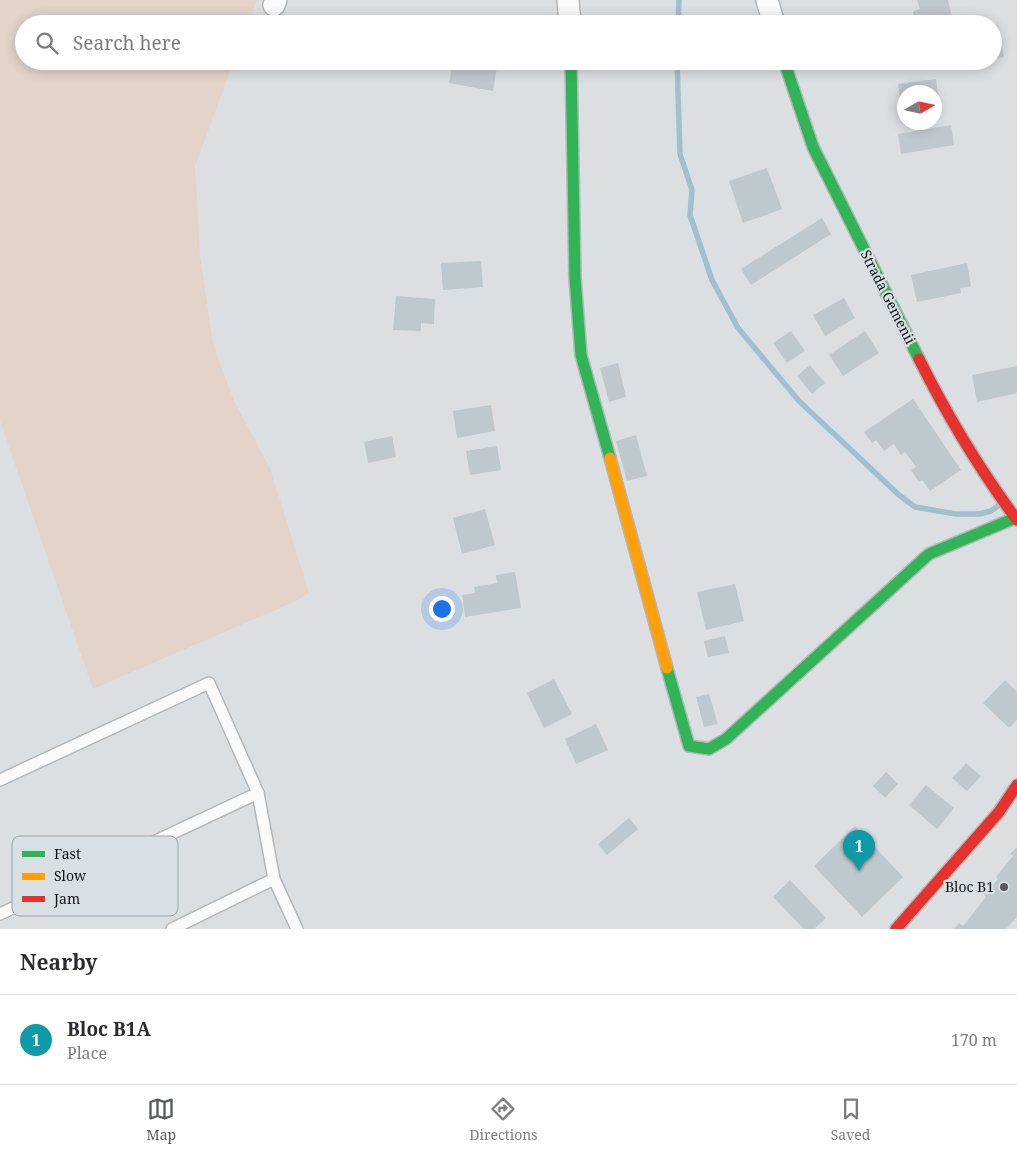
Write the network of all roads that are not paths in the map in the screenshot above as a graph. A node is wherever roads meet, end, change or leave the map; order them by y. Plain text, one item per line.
1 (568, 0) edge
2 (767, 0) edge
3 (569, 15) edge
4 (771, 15) edge
5 (571, 70) edge
6 (787, 70) edge
7 (1016, 519) edge
8 (0, 780) edge
9 (1017, 785) edge
10 (258, 792) junction
11 (165, 836) edge
12 (274, 878) junction
13 (12, 908) edge
14 (0, 914) edge
15 (172, 929) edge
16 (297, 929) edge
17 (896, 929) edge

1 - 3 street
2 - 4 street
5 - 7 street
6 - 7 street, Strada Gemenii
8 - 10 lane
9 - 17 street
10 - 11 lane
10 - 12 lane
12 - 15 lane
12 - 16 lane
13 - 14 lane

